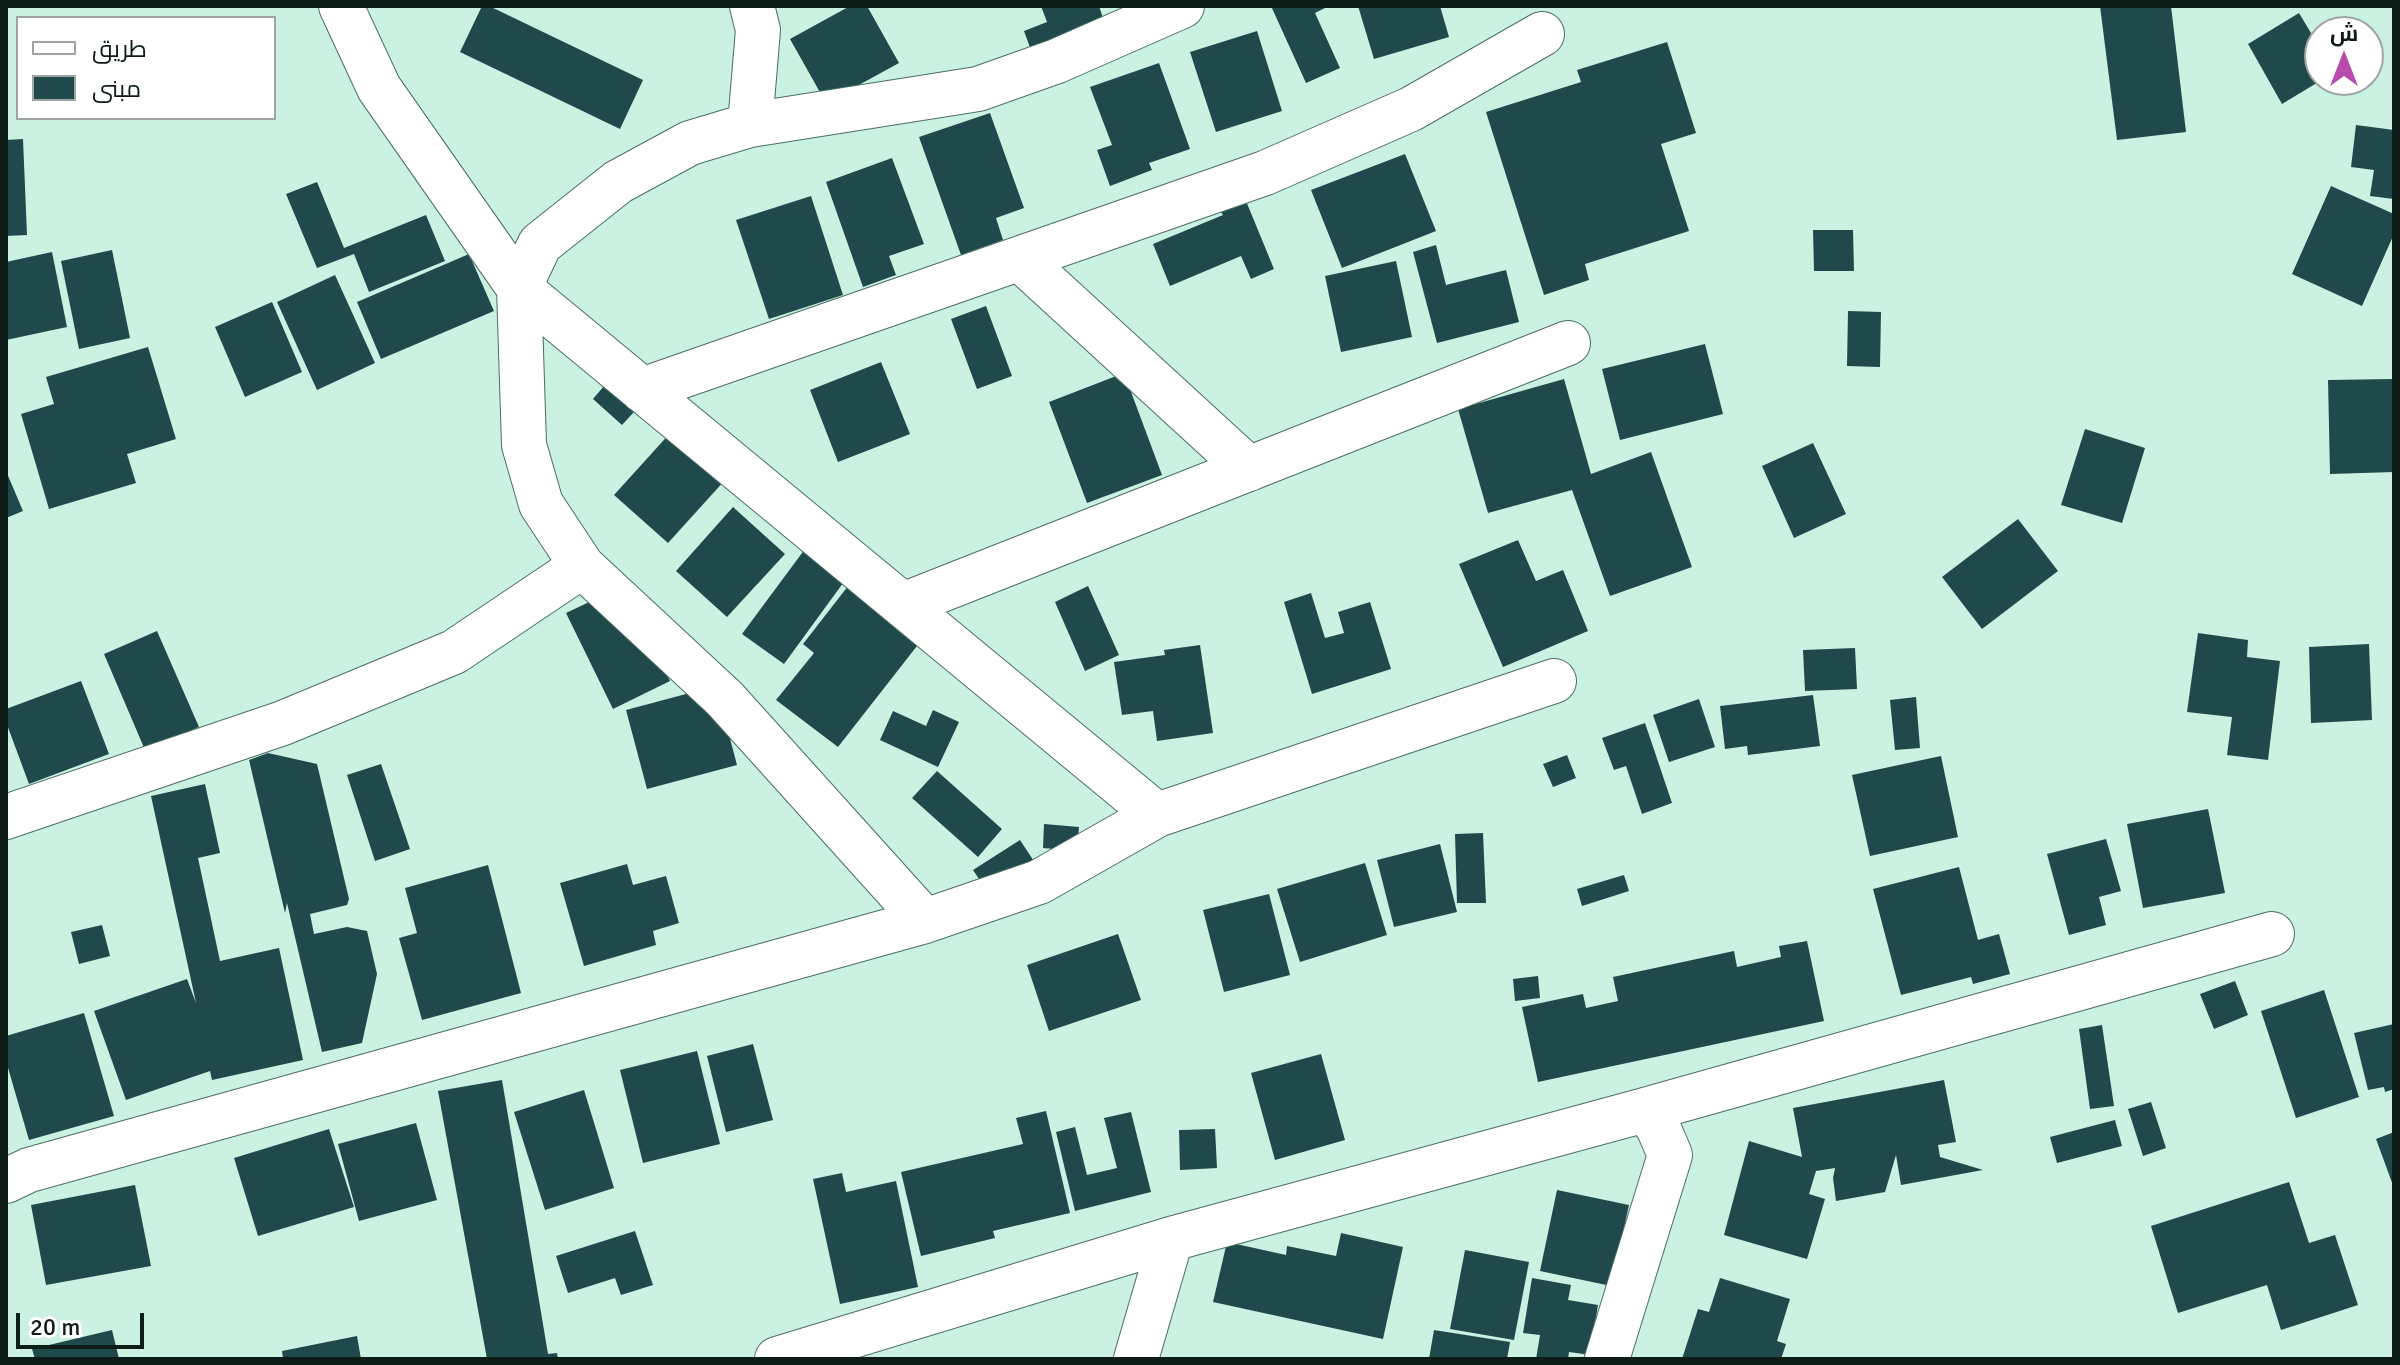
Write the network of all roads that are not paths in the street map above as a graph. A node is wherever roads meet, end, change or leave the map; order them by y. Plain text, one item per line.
1 (341, 6) edge
2 (752, 6) edge
3 (1182, 6) edge
4 (1542, 34) dead end
5 (750, 125) junction
6 (1020, 259) junction
7 (519, 288) junction
8 (1568, 343) dead end
9 (642, 390) junction
10 (1249, 469) junction
11 (582, 566) junction
12 (903, 605) junction
13 (1554, 681) dead end
14 (1157, 815) junction
15 (6, 817) edge
16 (925, 921) junction
17 (2272, 934) dead end
18 (1645, 1110) junction
19 (6, 1181) edge
20 (1171, 1239) junction
21 (777, 1359) edge
22 (1136, 1359) edge
23 (1607, 1359) edge

1 - 7 street
2 - 5 street
3 - 5 street
4 - 6 street
5 - 7 street
6 - 9 street
6 - 10 street
7 - 9 street
7 - 11 street
8 - 10 street
9 - 12 street
10 - 12 street
11 - 15 street
11 - 16 street
12 - 14 street
13 - 14 street
14 - 16 street
16 - 19 street
17 - 18 street
18 - 20 street
18 - 23 street
20 - 21 street
20 - 22 street

